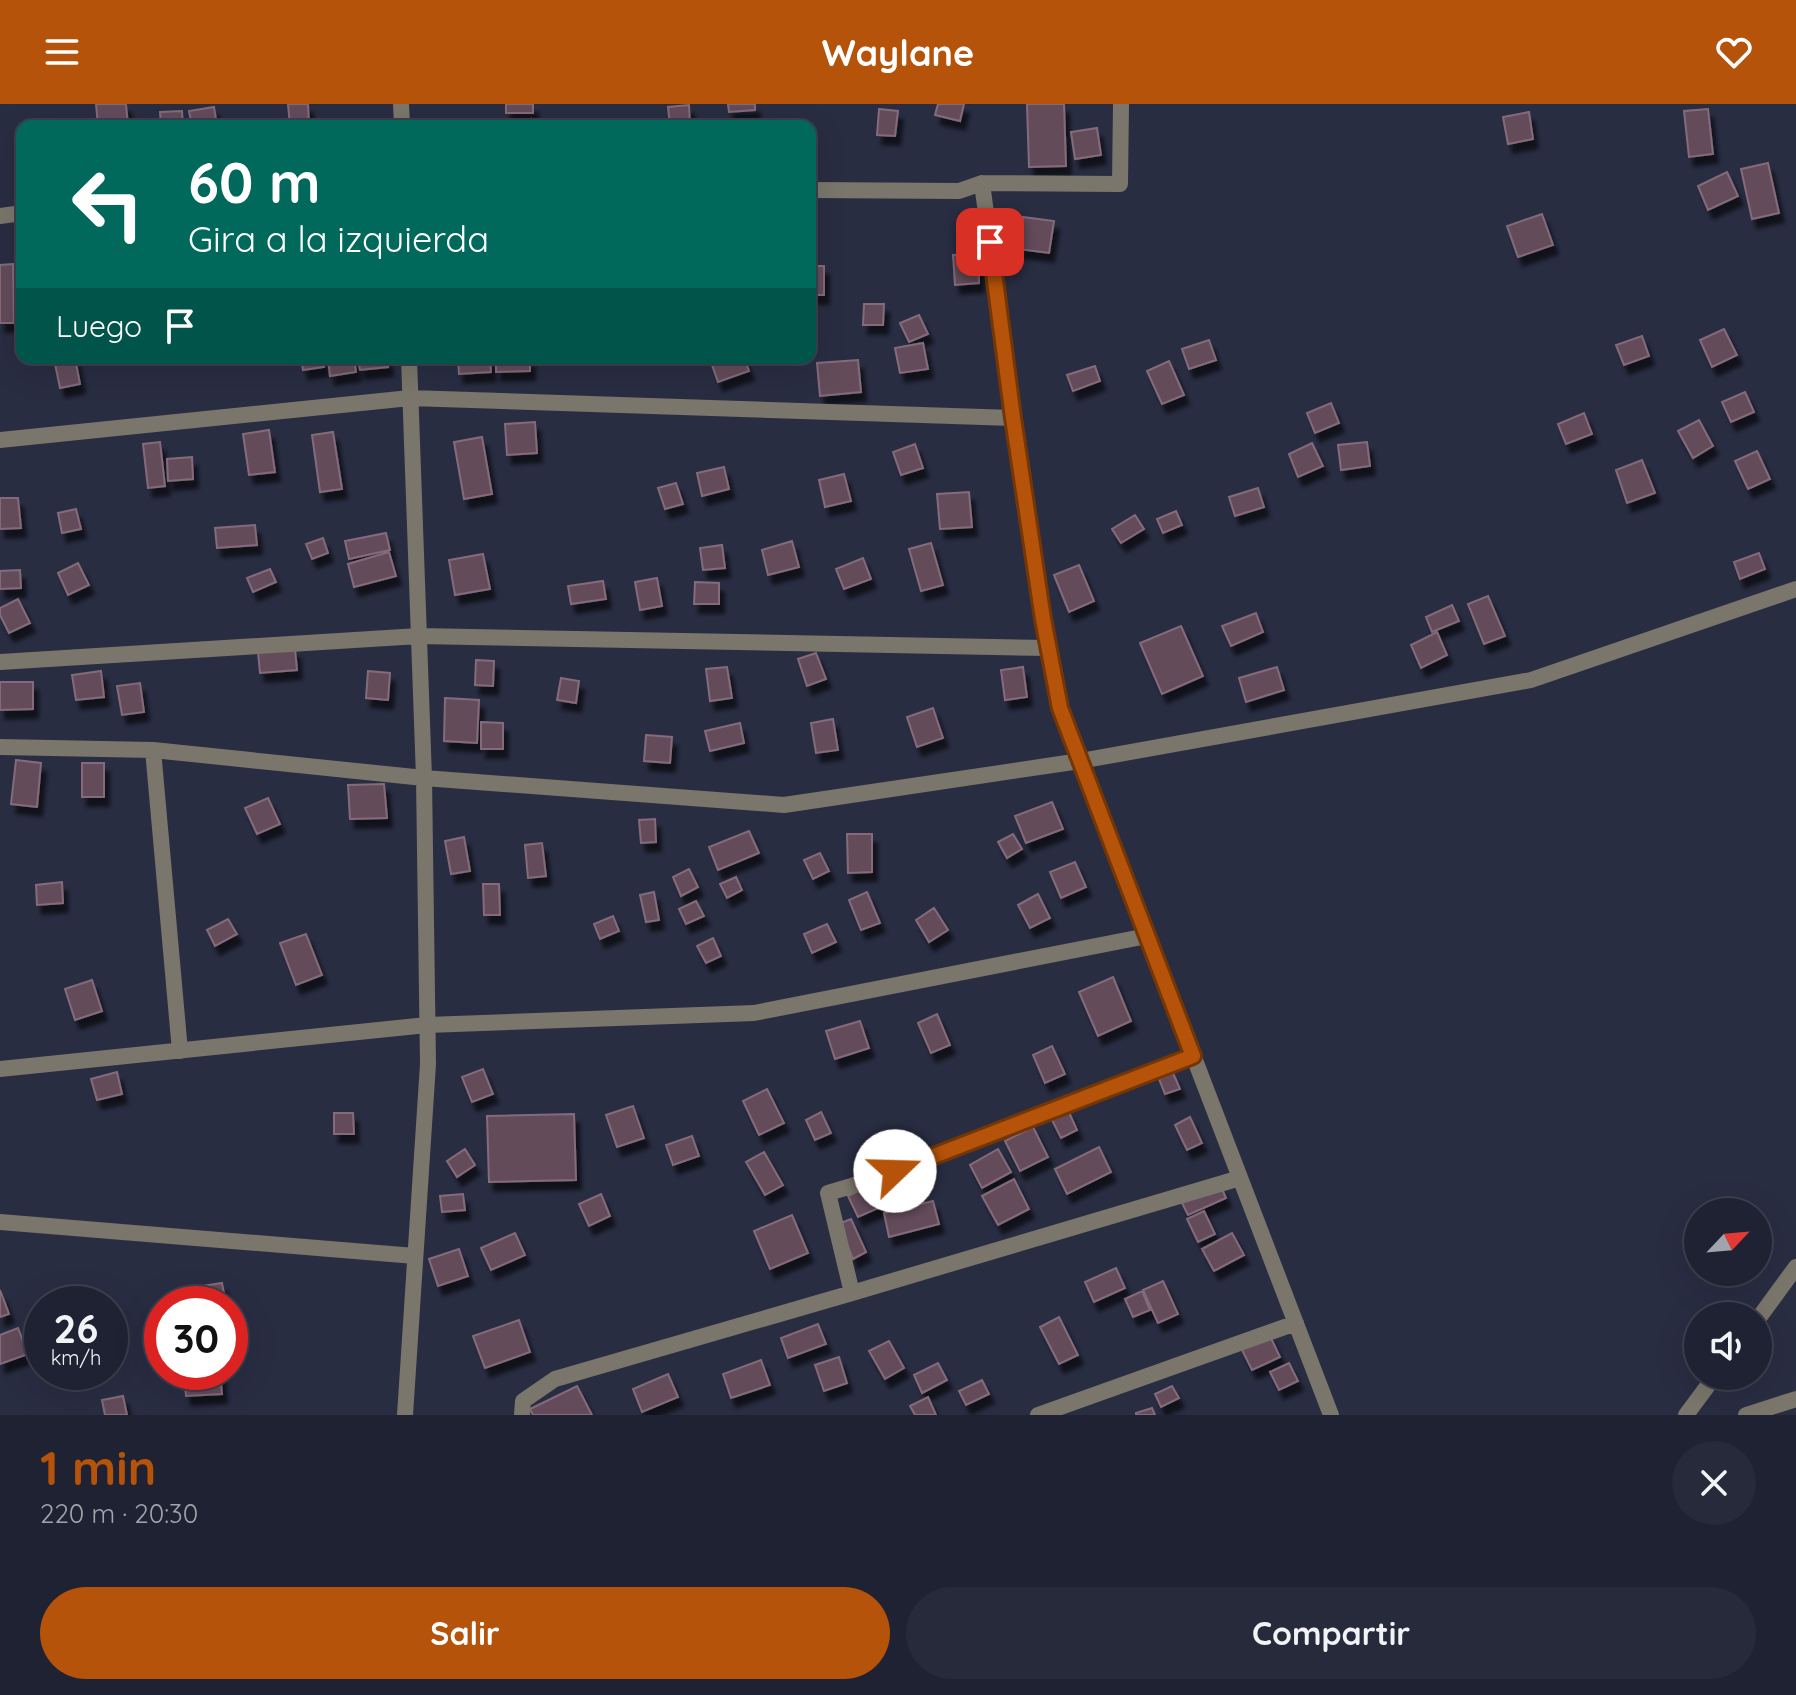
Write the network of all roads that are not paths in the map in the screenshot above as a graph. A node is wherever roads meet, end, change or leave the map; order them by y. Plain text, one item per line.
1 (1121, 104) edge
2 (982, 183) junction
3 (816, 190) edge
4 (409, 364) edge
5 (410, 398) junction
6 (1013, 418) junction
7 (0, 440) edge
8 (1796, 589) edge
9 (419, 636) junction
10 (1048, 648) junction
11 (0, 662) edge
12 (0, 747) edge
13 (153, 750) junction
14 (1080, 761) junction
15 (424, 778) junction
16 (1147, 936) junction
17 (427, 1025) junction
18 (180, 1051) junction
19 (1193, 1056) junction
20 (0, 1069) edge
21 (1240, 1178) junction
22 (0, 1222) edge
23 (415, 1256) junction
24 (1796, 1267) edge
25 (852, 1293) junction
26 (1770, 1302) edge
27 (1296, 1323) junction
28 (1705, 1390) edge
29 (1796, 1399) edge
30 (405, 1415) edge
31 (522, 1415) edge
32 (1038, 1415) edge
33 (1331, 1415) edge
34 (1686, 1415) edge
35 (1746, 1415) edge

1 - 2 street
2 - 3 street
2 - 6 street
4 - 5 street
5 - 6 street
5 - 7 street
5 - 9 street
6 - 10 street
8 - 14 street
9 - 10 street
9 - 11 street
9 - 15 street
10 - 14 street
12 - 13 street
13 - 15 street
13 - 18 street
14 - 15 street
14 - 16 street
15 - 17 street
16 - 17 street
16 - 19 street
17 - 18 street
17 - 23 street
18 - 20 street
19 - 21 street
19 - 25 street
21 - 25 street
21 - 27 street
22 - 23 street
23 - 30 street
24 - 26 street
25 - 31 street
27 - 32 street
27 - 33 street
28 - 34 street
29 - 35 street

